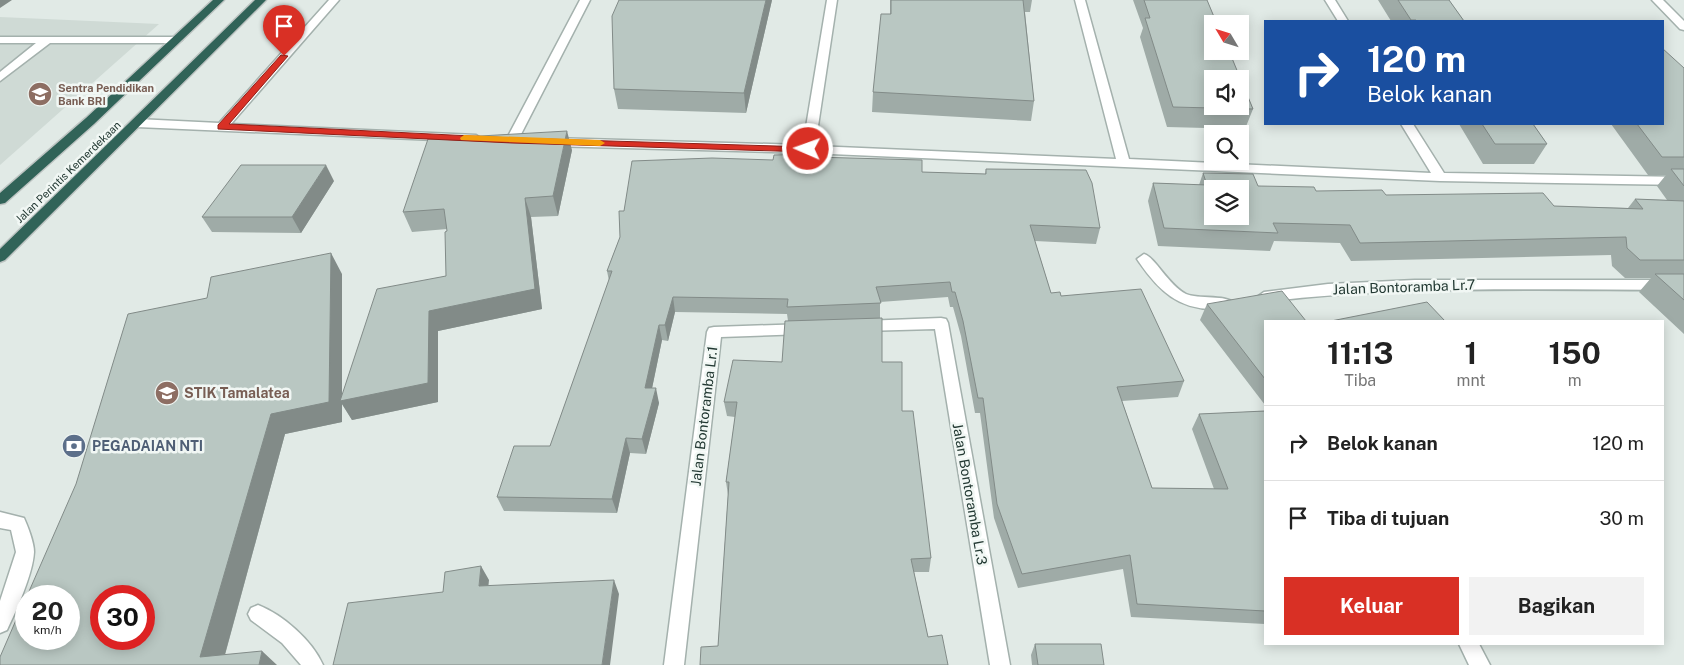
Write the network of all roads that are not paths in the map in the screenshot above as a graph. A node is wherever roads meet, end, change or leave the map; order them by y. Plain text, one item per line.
1 (219, 0) edge
2 (261, 0) edge
3 (334, 0) edge
4 (584, 0) edge
5 (832, 0) edge
6 (1080, 0) edge
7 (1330, 0) edge
8 (1657, 0) edge
9 (1342, 20) edge
10 (1684, 27) edge
11 (0, 40) edge
12 (47, 40) junction
13 (177, 40) junction
14 (0, 78) edge
15 (138, 123) junction
16 (1408, 125) edge
17 (222, 127) junction
18 (541, 141) edge
19 (808, 149) junction
20 (1123, 162) junction
21 (1440, 177) junction
22 (1684, 181) edge
23 (0, 200) edge
24 (0, 257) edge
25 (1144, 259) dead end
26 (1684, 285) edge
27 (842, 327) edge
28 (822, 328) edge
29 (0, 520) edge
30 (258, 614) dead end
31 (0, 624) edge
32 (1469, 645) edge
33 (314, 665) edge
34 (674, 665) edge
35 (1000, 665) edge
36 (1480, 665) edge

1 - 13 highway, Jalan Perintis Kemerdekaan
2 - 15 highway, Jalan Perintis Kemerdekaan
3 - 17 street
4 - 17 street
5 - 19 street
6 - 20 street
7 - 9 street
8 - 10 street
11 - 12 street
12 - 13 street
12 - 14 street
13 - 23 highway, Jalan Perintis Kemerdekaan
15 - 17 street
15 - 24 highway, Jalan Perintis Kemerdekaan
16 - 21 street
18 - 19 street
19 - 20 street
20 - 21 street
21 - 22 street
25 - 26 street, Jalan Bontoramba Lr.7
27 - 35 street, Jalan Bontoramba Lr.3
28 - 34 street, Jalan Bontoramba Lr.1
29 - 31 street
30 - 33 street
32 - 36 street

